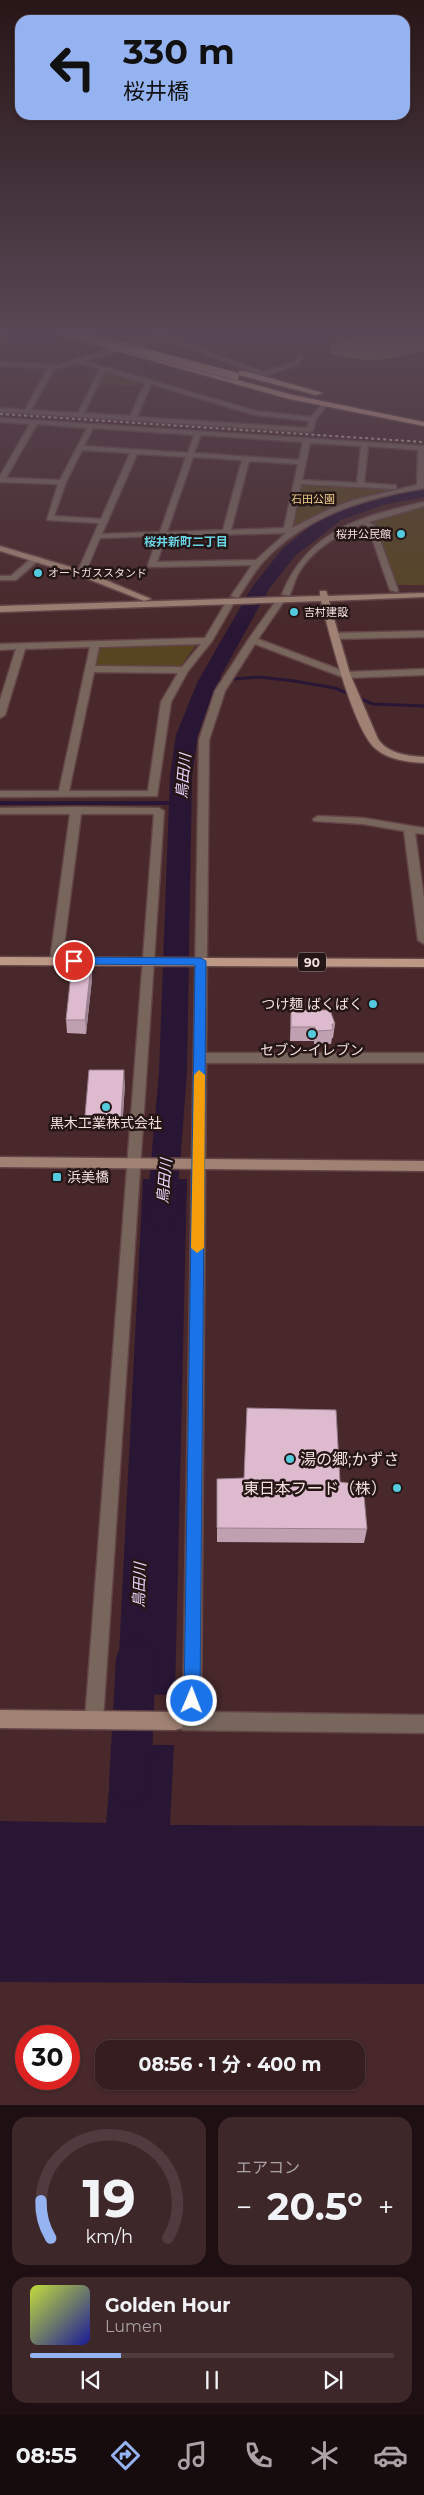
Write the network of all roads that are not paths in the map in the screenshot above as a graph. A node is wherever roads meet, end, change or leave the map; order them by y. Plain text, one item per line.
1 (28, 433) edge
2 (87, 433) edge
3 (198, 433) edge
4 (202, 433) edge
5 (307, 440) junction
6 (365, 444) junction
7 (80, 448) junction
8 (423, 448) edge
9 (135, 451) junction
10 (190, 455) junction
11 (246, 458) junction
12 (302, 462) junction
13 (1, 480) edge
14 (62, 482) junction
15 (298, 482) junction
16 (360, 485) junction
17 (423, 486) edge
18 (409, 488) junction
19 (424, 504) edge
20 (104, 521) junction
21 (363, 521) junction
22 (290, 530) junction
23 (226, 533) junction
24 (162, 535) junction
25 (98, 536) junction
26 (0, 548) edge
27 (37, 558) junction
28 (258, 562) junction
29 (82, 573) junction
30 (0, 578) edge
31 (394, 590) junction
32 (424, 590) edge
33 (424, 595) edge
34 (324, 596) junction
35 (283, 597) junction
36 (233, 599) junction
37 (148, 601) junction
38 (0, 603) edge
39 (0, 609) edge
40 (424, 634) edge
41 (335, 636) junction
42 (252, 640) junction
43 (208, 641) junction
44 (95, 644) junction
45 (21, 646) junction
46 (0, 647) edge
47 (90, 669) junction
48 (184, 670) junction
49 (424, 672) edge
50 (345, 675) junction
51 (0, 715) edge
52 (424, 760) edge
53 (0, 794) edge
54 (63, 794) junction
55 (153, 794) junction
56 (76, 810) junction
57 (0, 811) edge
58 (153, 811) junction
59 (318, 819) dead end
60 (409, 829) junction
61 (424, 831) edge
62 (424, 940) edge
63 (0, 961) edge
64 (56, 961) junction
65 (201, 961) junction
66 (148, 962) junction
67 (424, 963) edge
68 (200, 1058) junction
69 (424, 1058) edge
70 (0, 1162) edge
71 (134, 1163) junction
72 (198, 1164) junction
73 (424, 1166) edge
74 (0, 1719) edge
75 (103, 1720) junction
76 (183, 1721) junction
77 (424, 1724) edge

1 - 13 street
2 - 7 street
3 - 10 street
4 - 5 street
5 - 6 street
5 - 12 street
6 - 8 street
6 - 16 street
7 - 9 street
7 - 14 street
8 - 17 street
9 - 10 street
9 - 20 street
10 - 11 street
10 - 24 street
11 - 12 street
11 - 23 street
12 - 15 street
13 - 14 street
14 - 20 street
15 - 16 street
15 - 22 street
16 - 18 street
17 - 18 street
18 - 22 street
19 - 21 street
20 - 25 street
21 - 31 street
21 - 35 street
22 - 23 street
22 - 28 street
23 - 24 street
24 - 25 street
24 - 28 street
25 - 29 street
26 - 27 street
27 - 29 street
27 - 30 street
28 - 36 street
29 - 37 street
31 - 32 street
31 - 34 street
33 - 34 street
34 - 35 street
34 - 41 street
35 - 36 street
35 - 42 street
36 - 37 street
36 - 43 street
37 - 38 street
37 - 39 street
40 - 41 street
41 - 50 street
42 - 50 street
42 - 65 street
43 - 44 street
43 - 48 street
44 - 45 street
44 - 47 street
45 - 46 street
45 - 51 street
47 - 48 street
47 - 54 street
48 - 55 street
49 - 50 street
50 - 52 street
53 - 54 street
54 - 55 street
55 - 58 street
56 - 57 street
56 - 58 street
56 - 64 street
58 - 66 street
59 - 60 street
60 - 61 street
60 - 62 street
63 - 64 main road, 90
64 - 66 main road, 90
65 - 66 main road, 90
65 - 67 main road, 90
65 - 68 street
66 - 71 street
68 - 69 street
68 - 72 street
70 - 71 street
71 - 72 street
71 - 75 street
72 - 73 street
72 - 76 street
74 - 75 street
75 - 76 street
76 - 77 street

